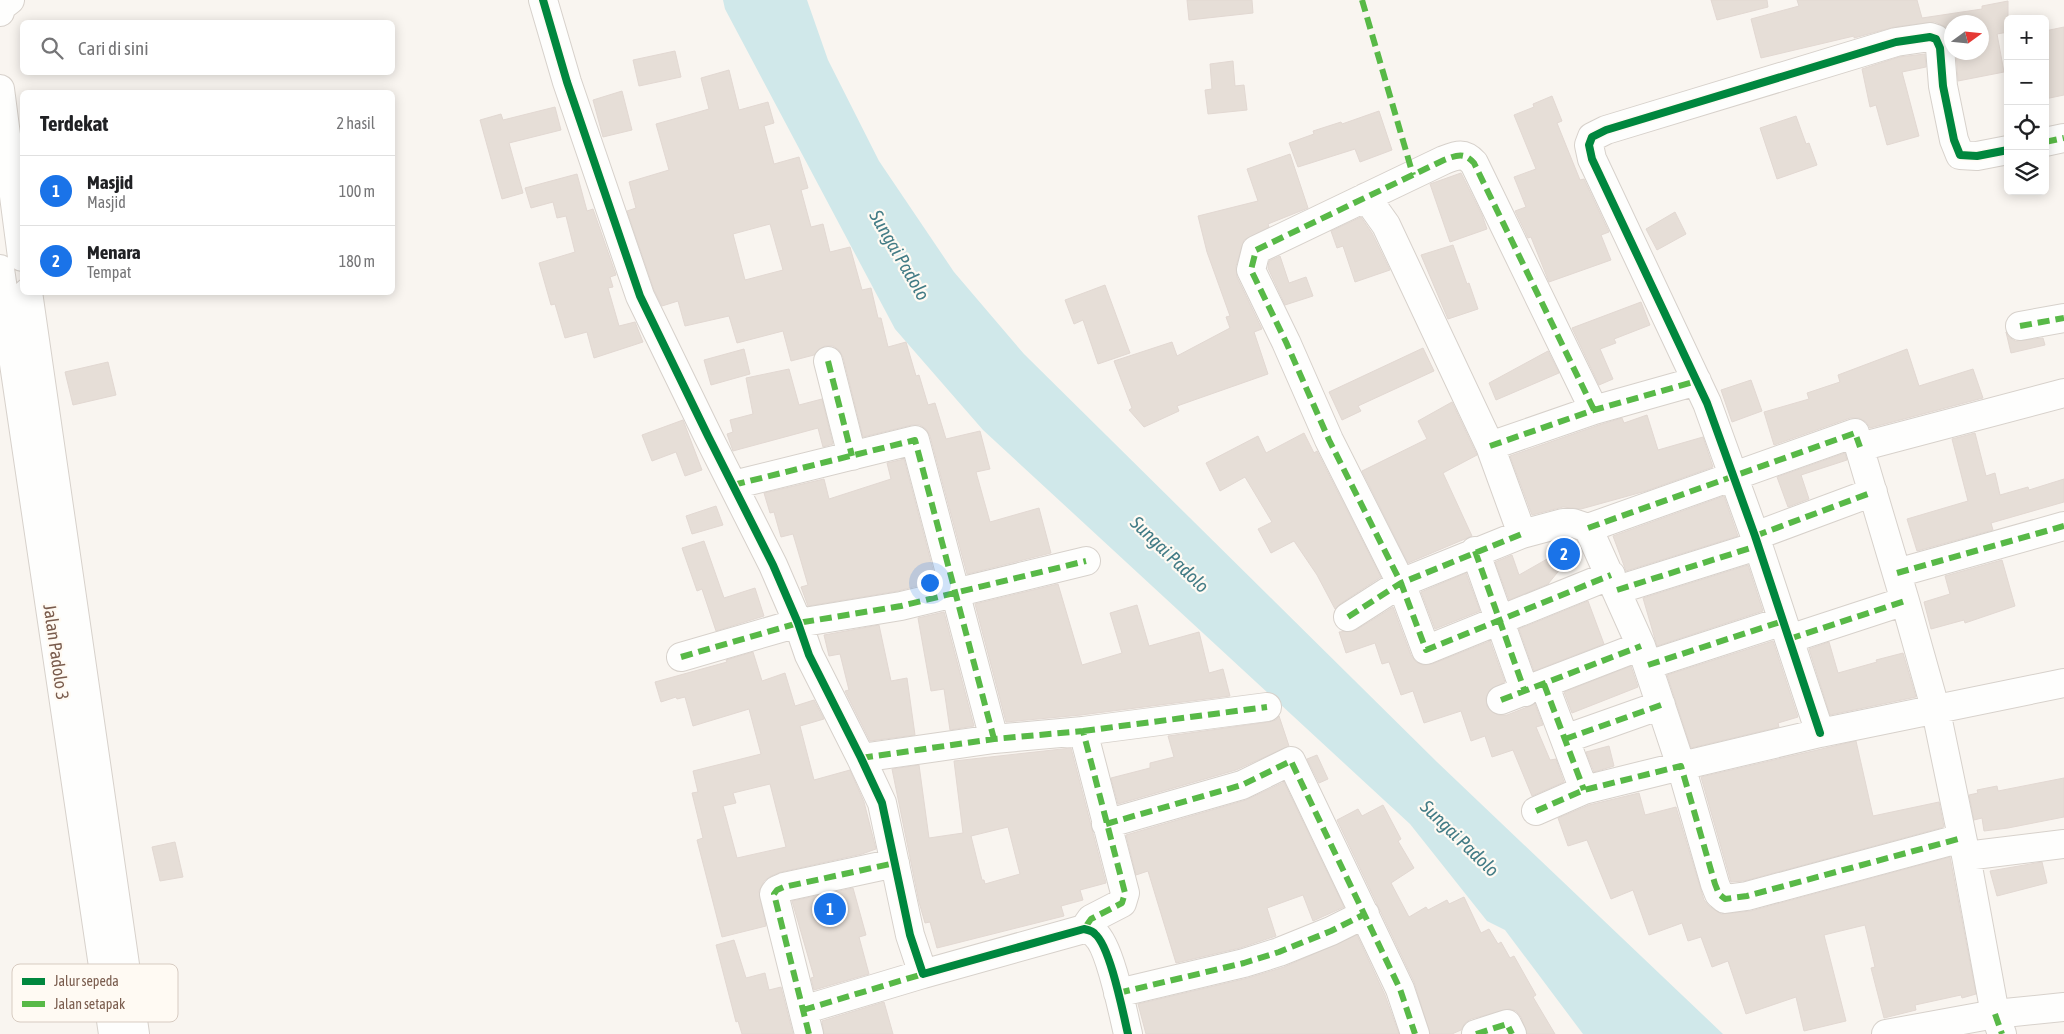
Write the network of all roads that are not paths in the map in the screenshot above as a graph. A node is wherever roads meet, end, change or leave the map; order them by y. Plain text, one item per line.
1 (10, 0) edge
2 (543, 0) edge
3 (0, 12) edge
4 (0, 89) edge
5 (2064, 138) edge
6 (2049, 141) edge
7 (2004, 151) edge
8 (1366, 198) junction
9 (7, 202) edge
10 (20, 250) edge
11 (0, 269) edge
12 (28, 295) edge
13 (2064, 318) edge
14 (2020, 326) dead end
15 (828, 361) dead end
16 (1697, 381) junction
17 (2064, 393) edge
18 (1594, 410) junction
19 (1490, 446) junction
20 (1860, 447) junction
21 (852, 456) junction
22 (1734, 475) junction
23 (733, 485) junction
24 (1874, 492) junction
25 (2064, 526) edge
26 (1588, 528) junction
27 (1522, 534) junction
28 (1756, 541) junction
29 (1475, 551) junction
30 (1086, 561) dead end
31 (1897, 573) junction
32 (1614, 582) junction
33 (1401, 583) junction
34 (955, 593) junction
35 (1906, 601) junction
36 (1348, 617) dead end
37 (1500, 622) junction
38 (798, 623) junction
39 (1786, 630) junction
40 (1645, 656) junction
41 (681, 657) dead end
42 (2064, 684) edge
43 (1523, 692) junction
44 (1661, 705) junction
45 (1267, 707) dead end
46 (1936, 711) junction
47 (1083, 731) junction
48 (1820, 733) junction
49 (994, 739) junction
50 (1565, 740) junction
51 (861, 758) junction
52 (1681, 766) junction
53 (1584, 790) junction
54 (1536, 811) dead end
55 (1106, 824) junction
56 (2064, 844) edge
57 (1964, 847) junction
58 (896, 863) junction
59 (105, 909) junction
60 (1365, 914) junction
61 (1084, 929) junction
62 (109, 964) edge
63 (118, 964) edge
64 (923, 974) junction
65 (1118, 993) junction
66 (2064, 1006) edge
67 (806, 1022) edge
68 (1999, 1024) edge
69 (1128, 1034) edge
70 (1415, 1034) edge
71 (1476, 1034) edge
72 (1512, 1034) edge
73 (1886, 1034) edge

1 - 3 street
2 - 23 street
4 - 9 street
5 - 6 street
7 - 16 street
8 - 18 street
8 - 19 street
8 - 33 street
9 - 10 street
11 - 59 street, Jalan Padolo 3
12 - 59 street, Jalan Padolo 3
13 - 14 street
15 - 21 street
16 - 18 street
16 - 22 street
17 - 20 street
18 - 19 street
19 - 27 street
20 - 22 street
20 - 24 street
21 - 23 street
21 - 34 street
22 - 26 street
22 - 28 street
23 - 38 street
24 - 28 street
24 - 31 street
25 - 31 street
26 - 27 street
26 - 32 street
27 - 29 street
28 - 32 street
28 - 39 street
29 - 33 street
29 - 37 street
30 - 34 street
31 - 35 street
32 - 37 street
32 - 40 street
33 - 36 street
33 - 37 street
34 - 38 street
34 - 49 street
35 - 39 street
35 - 46 street
37 - 43 street
38 - 41 street
38 - 51 street
39 - 40 street
39 - 48 street
40 - 43 street
40 - 44 street
42 - 46 street
43 - 50 street
44 - 50 street
44 - 52 street
45 - 47 street
46 - 48 street
46 - 57 street
47 - 49 street
47 - 55 street
48 - 52 street
49 - 51 street
50 - 53 street
51 - 58 street
52 - 53 street
52 - 57 street
53 - 54 street
55 - 60 street
55 - 61 street
56 - 57 street
57 - 68 street
58 - 64 street
58 - 67 street
59 - 62 street, Jalan Padolo 3
59 - 63 street, Jalan Padolo 3
60 - 65 street
60 - 70 street
61 - 64 street
61 - 65 street
64 - 67 street
65 - 69 street
66 - 68 street
68 - 73 street
71 - 72 street

